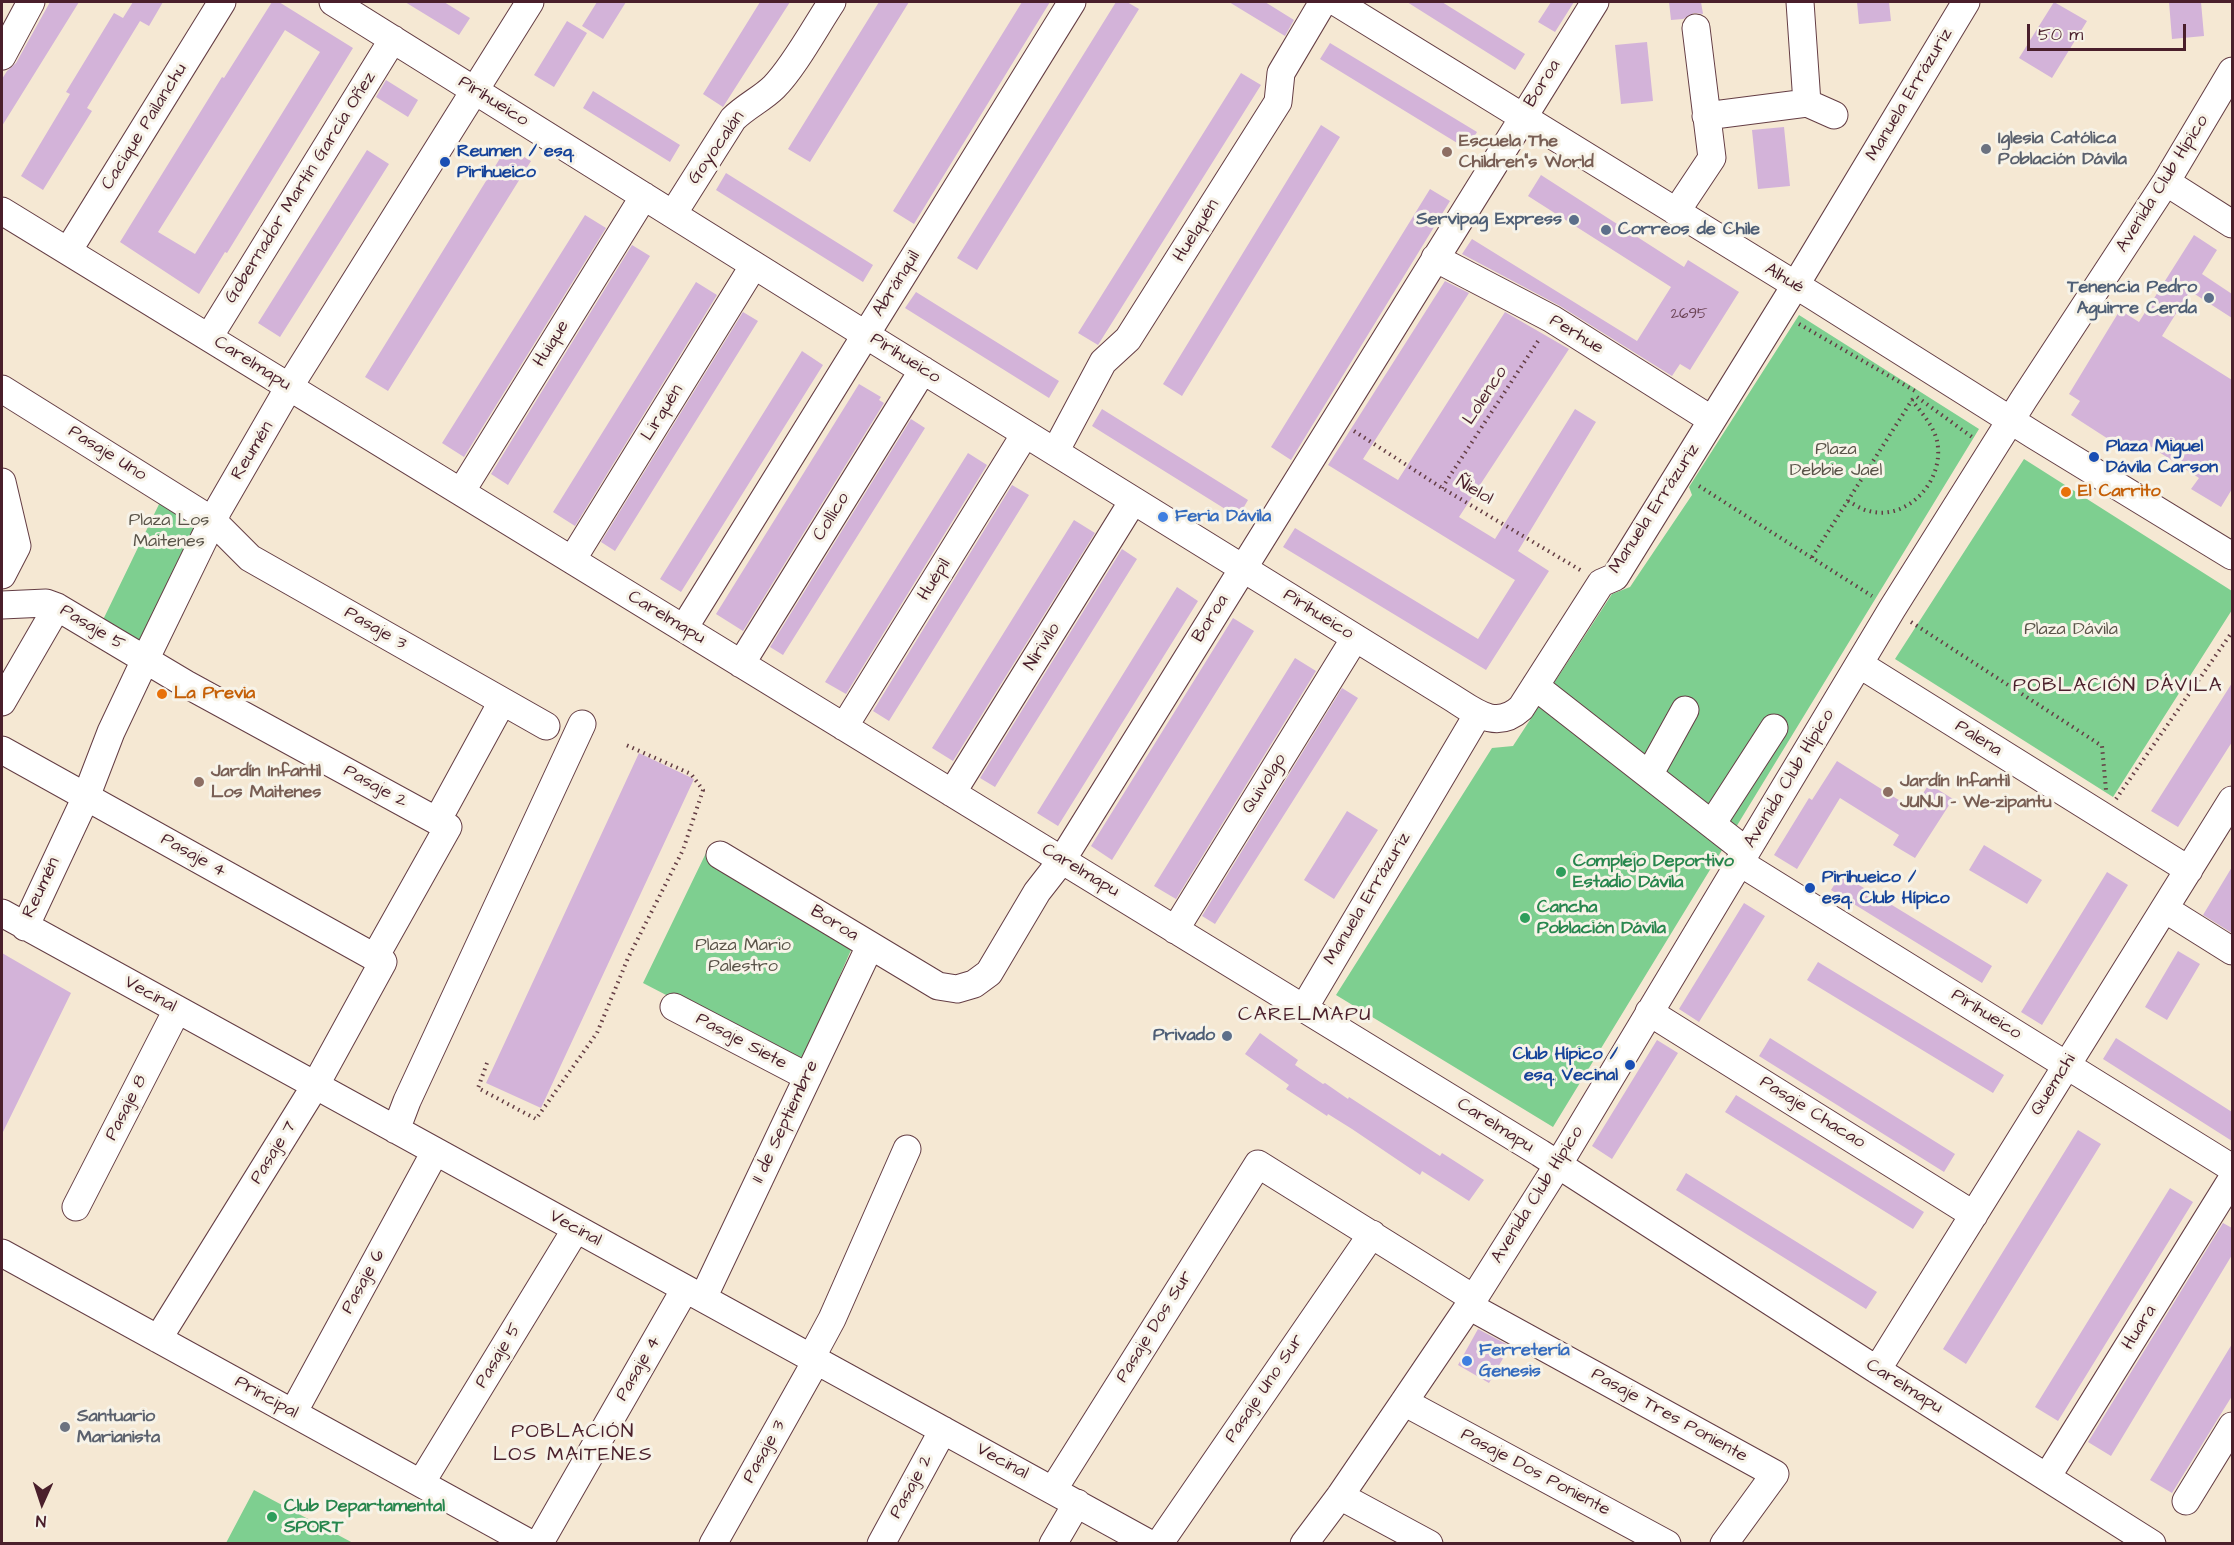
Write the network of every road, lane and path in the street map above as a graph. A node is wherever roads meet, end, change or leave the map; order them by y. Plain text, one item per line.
1 (31, 2) edge
2 (222, 2) edge
3 (333, 2) edge
4 (530, 2) edge
5 (832, 2) edge
6 (1072, 2) edge
7 (1323, 2) edge
8 (1336, 2) edge
9 (1595, 2) edge
10 (1800, 2) edge
11 (1966, 2) edge
12 (1696, 28) dead end
13 (393, 39) junction
14 (2, 56) edge
15 (2232, 71) edge
16 (475, 90) junction
17 (1807, 103) junction
18 (1834, 115) dead end
19 (1706, 116) junction
20 (1522, 117) junction
21 (2166, 182) junction
22 (644, 196) junction
23 (2, 211) edge
24 (1676, 212) junction
25 (673, 214) junction
26 (2232, 224) edge
27 (68, 251) junction
28 (1435, 258) junction
29 (754, 265) junction
30 (1795, 286) junction
31 (1779, 312) junction
32 (1552, 319) junction
33 (866, 335) junction
34 (209, 337) junction
35 (923, 370) junction
36 (290, 387) junction
37 (2, 389) edge
38 (1912, 400) junction
39 (1935, 402) dead end
40 (1335, 419) junction
41 (1712, 420) junction
42 (2011, 420) junction
43 (1025, 434) junction
44 (1980, 443) dead end
45 (1055, 452) junction
46 (1679, 473) junction
47 (2, 482) edge
48 (1442, 488) junction
49 (461, 492) junction
50 (1133, 501) junction
51 (1848, 501) junction
52 (213, 521) junction
53 (2232, 556) edge
54 (1812, 557) junction
55 (572, 560) junction
56 (1243, 568) junction
57 (2, 575) edge
58 (1601, 583) junction
59 (2, 605) edge
60 (57, 607) junction
61 (1892, 609) junction
62 (684, 628) junction
63 (2232, 632) edge
64 (1355, 638) junction
65 (145, 660) junction
66 (741, 664) junction
67 (1859, 664) junction
68 (1535, 686) junction
69 (2, 702) edge
70 (502, 702) junction
71 (1684, 710) dead end
72 (1478, 714) junction
73 (582, 724) dead end
74 (546, 726) dead end
75 (844, 727) junction
76 (1774, 729) dead end
77 (626, 745) dead end
78 (2, 750) edge
79 (1649, 775) junction
80 (952, 793) junction
81 (86, 797) junction
82 (2232, 800) edge
83 (2108, 812) junction
84 (442, 824) junction
85 (1712, 824) junction
86 (720, 855) dead end
87 (1743, 857) junction
88 (1062, 860) junction
89 (2189, 870) junction
90 (2165, 909) junction
91 (2, 914) edge
92 (25, 927) junction
93 (1175, 930) junction
94 (870, 946) junction
95 (2232, 951) edge
96 (379, 960) junction
97 (674, 1008) dead end
98 (1304, 1008) junction
99 (177, 1010) junction
100 (1649, 1012) junction
101 (487, 1064) dead end
102 (2067, 1065) junction
103 (808, 1077) junction
104 (315, 1086) junction
105 (396, 1130) junction
106 (907, 1149) dead end
107 (435, 1152) junction
108 (1258, 1164) joint
109 (1558, 1165) junction
110 (2232, 1168) edge
111 (2232, 1179) edge
112 (76, 1207) dead end
113 (1974, 1215) junction
114 (576, 1229) junction
115 (1372, 1234) junction
116 (2, 1253) edge
117 (694, 1294) junction
118 (1471, 1302) junction
119 (159, 1339) junction
120 (814, 1359) junction
121 (1876, 1370) junction
122 (1404, 1402) junction
123 (292, 1413) junction
124 (2232, 1426) edge
125 (943, 1430) junction
126 (2047, 1477) junction
127 (422, 1484) junction
128 (1053, 1490) junction
129 (1340, 1496) junction
130 (2186, 1501) dead end
131 (1077, 1503) junction
132 (531, 1544) edge
133 (539, 1544) edge
134 (713, 1544) edge
135 (881, 1544) edge
136 (1053, 1544) edge
137 (1150, 1544) edge
138 (1159, 1544) edge
139 (1304, 1544) edge
140 (1429, 1544) edge
141 (1667, 1544) edge
142 (1724, 1544) edge
143 (2152, 1544) edge

1 - 14 street
2 - 27 street, Cacique Pailanchu
3 - 13 street, Pirihueico
4 - 16 street, Reumén
5 - 25 street, Goyocalán
6 - 33 street, Abránquil
7 - 45 street, Huelquén
8 - 20 street, Alhué
9 - 20 street, Boroa
10 - 17 street
11 - 30 street, Manuela Errázuriz
12 - 19 street
13 - 16 street, Pirihueico
13 - 34 street, Gobernador Martín García Oñez
15 - 21 street, Avenida Club Hípico
16 - 22 street, Pirihueico
16 - 36 street, Reumén
17 - 18 street
17 - 19 street
19 - 24 street
20 - 24 street, Alhué
20 - 28 street, Boroa
21 - 26 street
21 - 42 street, Avenida Club Hípico
22 - 25 street, Pirihueico
22 - 49 street, Huique
23 - 27 street, Carelmapu
24 - 30 street, Alhué
25 - 29 street, Pirihueico
27 - 34 street, Carelmapu
28 - 32 street, Perhue
28 - 40 street, Boroa
29 - 33 street, Pirihueico
29 - 55 street, Lirquén
30 - 31 street, Manuela Errázuriz
30 - 42 street, Alhué
31 - 39 path
31 - 41 street, Manuela Errázuriz
32 - 41 street, Perhue
32 - 48 path, Lolenco
33 - 35 street, Pirihueico
33 - 62 street, Abránquil
34 - 36 street, Carelmapu
35 - 43 street, Pirihueico
35 - 66 street, Collico
36 - 49 street, Carelmapu
36 - 52 street, Reumén
37 - 52 street, Pasaje Uno
38 - 44 path
38 - 51 path
38 - 51 path
40 - 48 path, Ñielol
40 - 56 street, Boroa
41 - 46 street, Manuela Errázuriz
42 - 53 street, Alhué
42 - 61 street, Avenida Club Hípico
43 - 45 street, Pirihueico
43 - 75 street, Huépil
45 - 50 street, Pirihueico
46 - 54 path
46 - 58 street, Manuela Errázuriz
47 - 57 street
48 - 58 path, Ñielol
49 - 55 street, Carelmapu
50 - 56 street, Pirihueico
50 - 80 street, Nirivilo
51 - 54 path
52 - 65 street, Reumén
52 - 70 street, Pasaje 3
54 - 61 path
55 - 62 street, Carelmapu
56 - 64 street, Pirihueico
56 - 88 street, Boroa
58 - 68 street, Manuela Errázuriz
59 - 60 street, Pasaje 5
60 - 65 street, Pasaje 5
60 - 69 street
61 - 67 street, Avenida Club Hípico
61 - 83 path
62 - 66 street, Carelmapu
63 - 83 path
64 - 72 street, Pirihueico
64 - 93 street, Quivolgo
65 - 81 street, Reumén
65 - 84 street, Pasaje 2
66 - 75 street, Carelmapu
67 - 83 street, Palena
67 - 87 street, Avenida Club Hípico
68 - 72 street, Manuela Errázuriz
68 - 79 street, Pirihueico
70 - 74 street, Pasaje 3
70 - 84 street, Pasaje 7
71 - 79 street
72 - 98 street, Manuela Errázuriz
73 - 105 street
75 - 80 street, Carelmapu
76 - 85 street
77 - 101 path
78 - 81 street, Pasaje 4
79 - 85 street, Pirihueico
80 - 88 street, Carelmapu
81 - 92 street, Reumén
81 - 96 street, Pasaje 4
82 - 89 street, Quemchi
83 - 89 street, Palena
84 - 96 street, Pasaje 7
85 - 87 street, Pirihueico
86 - 94 street, Boroa
87 - 100 street, Avenida Club Hípico
87 - 102 street, Pirihueico
88 - 93 street, Carelmapu
88 - 94 street, Boroa
89 - 90 street, Quemchi
90 - 95 street
90 - 102 street, Quemchi
91 - 92 street, Vecinal
92 - 99 street, Vecinal
93 - 98 street, Carelmapu
94 - 103 street, 11 de Septiembre
96 - 104 street, Pasaje 7
97 - 103 street, Pasaje Siete
98 - 109 street, Carelmapu
99 - 104 street, Vecinal
99 - 112 street, Pasaje 8
100 - 109 street, Avenida Club Hípico
100 - 113 street, Pasaje Chacao
102 - 110 street, Pirihueico
102 - 113 street, Quemchi
103 - 117 street, 11 de Septiembre
104 - 105 street, Vecinal
104 - 119 street, Pasaje 7
105 - 107 street, Vecinal
106 - 120 street, Pasaje 3
107 - 114 street, Vecinal
107 - 123 street, Pasaje 6
108 - 115 street, Pasaje Tres Poniente
108 - 128 street, Pasaje Dos Sur
109 - 118 street, Avenida Club Hípico
109 - 121 street, Carelmapu
111 - 126 street, Huara
113 - 121 street, Quemchi
114 - 117 street, Vecinal
114 - 127 street, Pasaje 5
115 - 118 street, Pasaje Tres Poniente
115 - 138 street, Pasaje Uno Sur
116 - 119 street, Principal
117 - 120 street, Vecinal
117 - 133 street, Pasaje 4
118 - 122 street, Avenida Club Hípico
118 - 142 street, Pasaje Tres Poniente
119 - 123 street, Principal
120 - 125 street, Vecinal
120 - 134 street, Pasaje 3
121 - 126 street, Carelmapu
122 - 129 street, Avenida Club Hípico
122 - 141 street, Pasaje Dos Poniente
123 - 127 street, Principal
124 - 130 street
125 - 128 street, Vecinal
125 - 135 street, Pasaje 2
126 - 143 street, Carelmapu
127 - 132 street, Principal
128 - 131 street, Vecinal
129 - 139 street, Avenida Club Hípico
129 - 140 street
131 - 136 street
131 - 137 street, Vecinal

